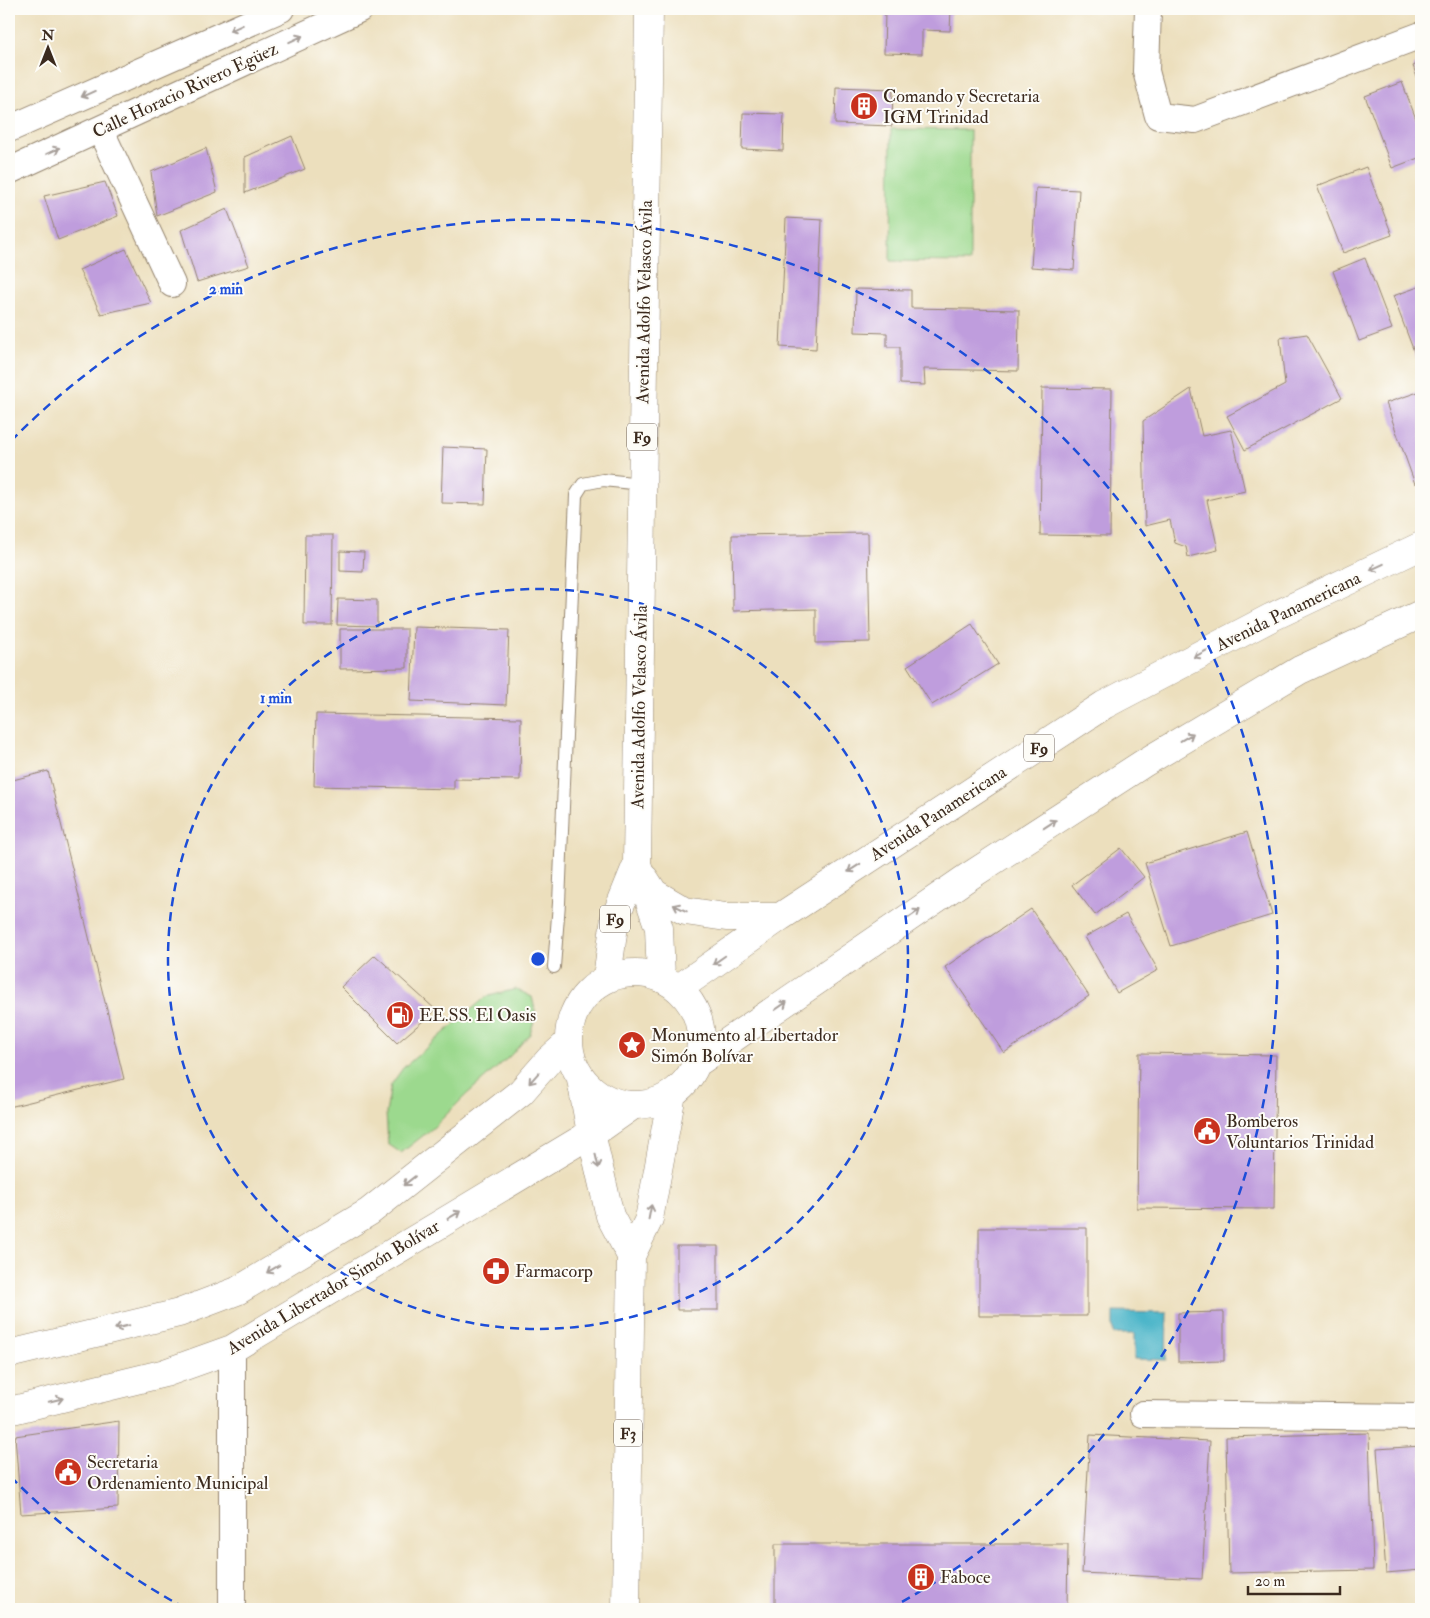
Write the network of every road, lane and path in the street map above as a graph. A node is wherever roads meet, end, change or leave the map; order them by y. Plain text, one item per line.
1 (281, 9) edge
2 (360, 9) edge
3 (648, 9) edge
4 (1148, 9) edge
5 (1421, 35) edge
6 (9, 129) edge
7 (100, 130) junction
8 (9, 134) edge
9 (13, 170) edge
10 (172, 284) dead end
11 (642, 484) junction
12 (1421, 546) edge
13 (1421, 614) edge
14 (637, 864) junction
15 (780, 917) junction
16 (554, 967) dead end
17 (607, 978) junction
18 (670, 983) junction
19 (568, 1043) junction
20 (697, 1063) junction
21 (581, 1079) junction
22 (672, 1094) junction
23 (632, 1106) junction
24 (591, 1133) junction
25 (631, 1256) junction
26 (232, 1350) junction
27 (9, 1354) edge
28 (9, 1411) edge
29 (1143, 1414) dead end
30 (1421, 1417) edge
31 (232, 1609) edge
32 (626, 1609) edge

1 -> 6 street, Calle Horacio Rivero Egüez
7 -> 2 street, Calle Horacio Rivero Egüez
3 - 11 main road, Avenida Adolfo Velasco Ávila / F9
4 - 5 street
9 -> 7 street, Calle Horacio Rivero Egüez
7 - 10 street
8 - 9 street
11 - 14 main road, Avenida Adolfo Velasco Ávila / F9
11 - 16 lane
12 -> 15 main road, Avenida Panamericana / F9
20 -> 13 main road
15 -> 14 main road
14 - 17 main road, Avenida Adolfo Velasco Ávila / F9
14 - 18 main road, Avenida Adolfo Velasco Ávila / F9
15 -> 18 main road, Avenida Panamericana / F9
17 - 18 main road
17 - 19 main road
18 - 20 main road
19 - 21 main road
19 -> 27 main road
20 - 22 main road
21 - 23 main road
21 - 24 main road, F3
22 - 23 main road
25 -> 22 main road, F3
23 - 24 main road, Avenida Libertador Simón Bolívar
24 -> 25 main road, F3
26 -> 24 main road, Avenida Libertador Simón Bolívar
25 - 32 main road, F3
28 -> 26 main road, Avenida Libertador Simón Bolívar
26 - 31 street
29 - 30 street

